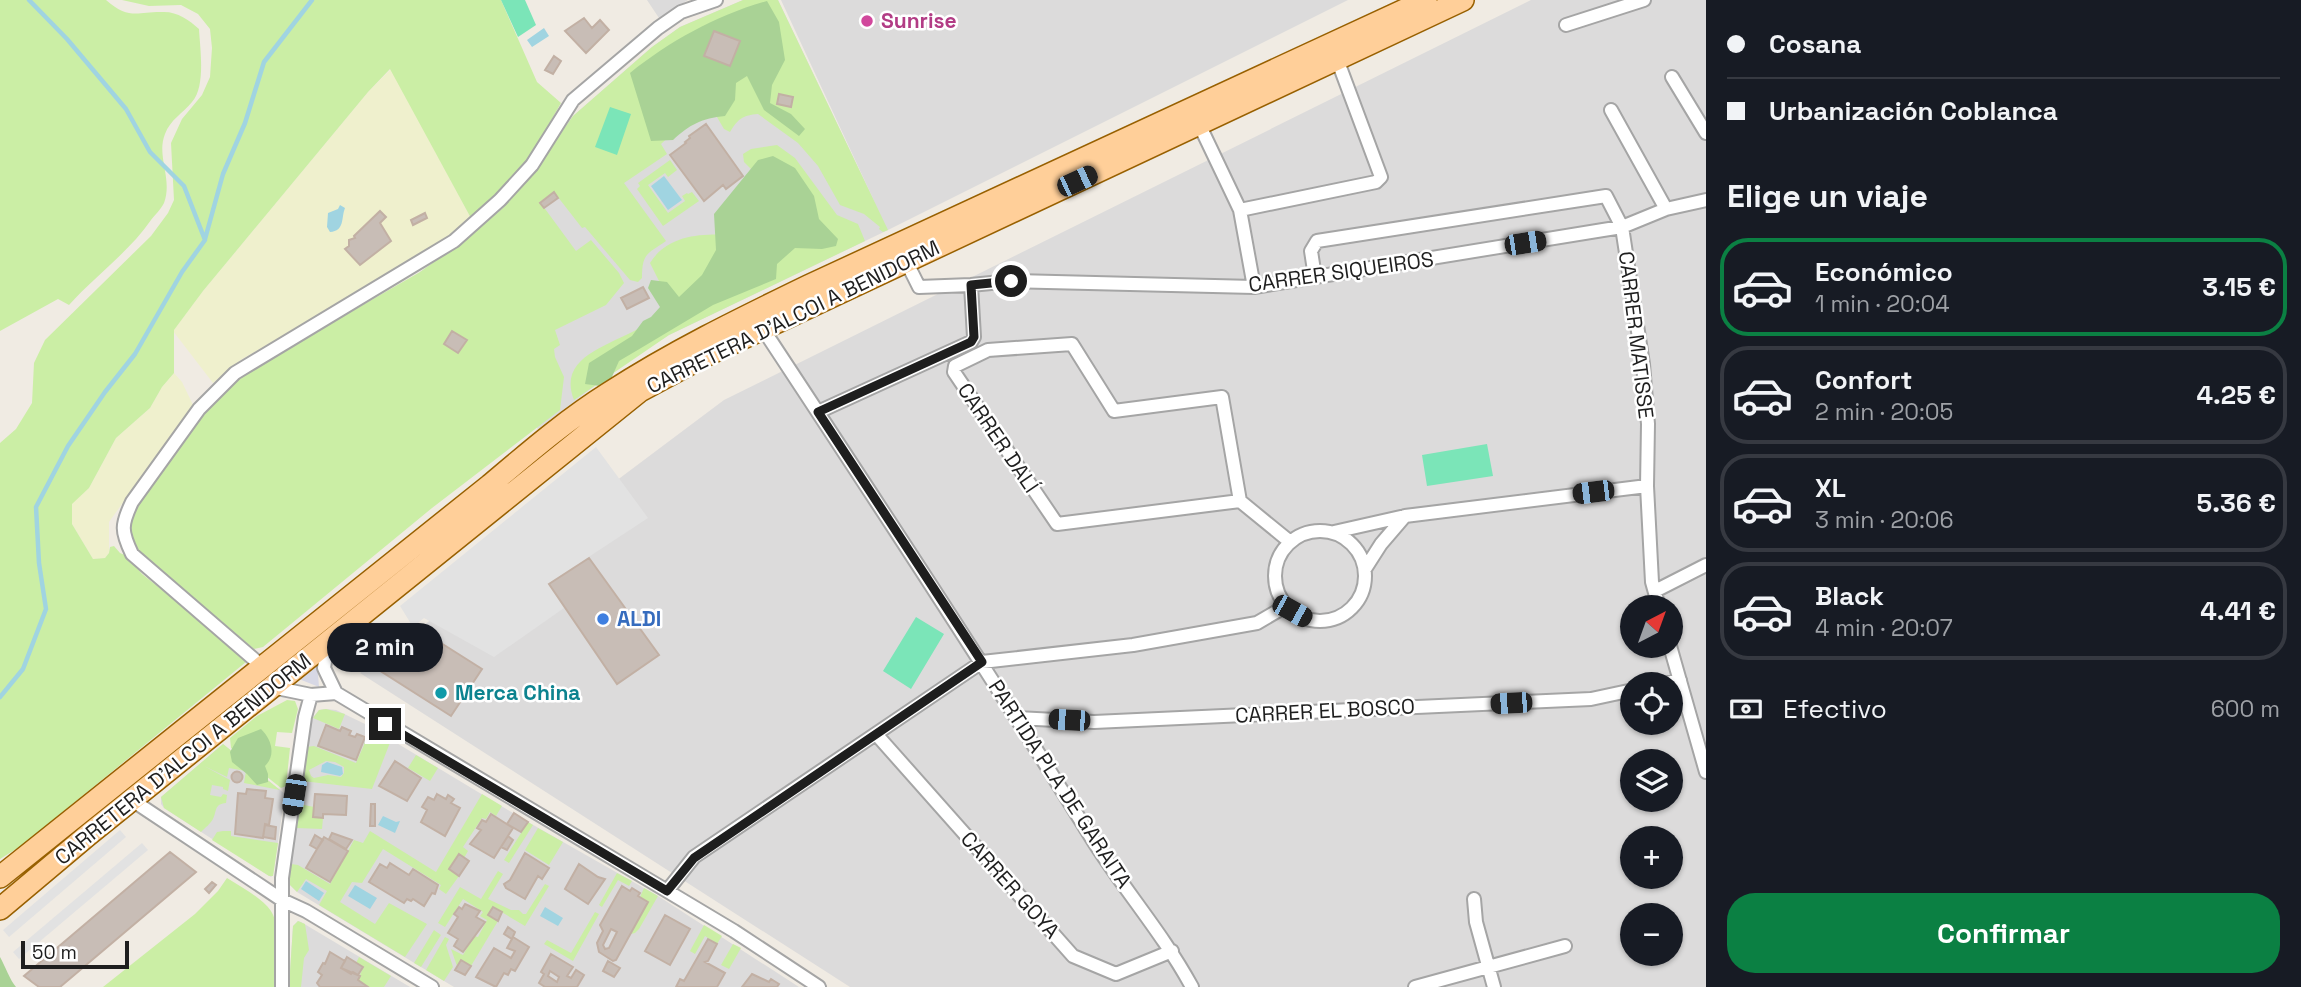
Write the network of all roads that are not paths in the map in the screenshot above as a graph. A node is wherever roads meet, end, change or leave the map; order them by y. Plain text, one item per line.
1 (716, 0) edge
2 (1426, 0) edge
3 (1463, 0) edge
4 (1644, 0) edge
5 (1566, 25) dead end
6 (1337, 59) junction
7 (1672, 77) dead end
8 (1611, 110) dead end
9 (1199, 124) junction
10 (1706, 133) edge
11 (1706, 200) edge
12 (1666, 209) junction
13 (1240, 210) junction
14 (1622, 226) junction
15 (906, 261) junction
16 (1315, 277) junction
17 (971, 285) junction
18 (1254, 287) junction
19 (763, 329) junction
20 (818, 412) junction
21 (1647, 486) junction
22 (1240, 501) junction
23 (1405, 516) junction
24 (1334, 532) junction
25 (1289, 541) junction
26 (1706, 565) edge
27 (1365, 569) junction
28 (1655, 591) junction
29 (1656, 595) edge
30 (1286, 606) junction
31 (328, 642) junction
32 (982, 662) junction
33 (267, 677) junction
34 (1683, 691) edge
35 (1620, 693) edge
36 (336, 694) junction
37 (311, 695) junction
38 (1017, 718) junction
39 (876, 734) junction
40 (1706, 772) edge
41 (132, 800) junction
42 (0, 877) edge
43 (667, 891) junction
44 (1474, 899) dead end
45 (282, 900) junction
46 (0, 909) edge
47 (1565, 946) dead end
48 (1172, 951) junction
49 (1489, 968) junction
50 (282, 987) edge
51 (432, 987) edge
52 (820, 987) edge
53 (1192, 987) edge
54 (1415, 987) edge
55 (1494, 987) edge

1 - 33 street
2 - 33 main road, CARRETERA D'ALCOI A BENIDORM
3 - 6 main road, CARRETERA D'ALCOI A BENIDORM
4 - 5 street
6 - 9 main road, CARRETERA D'ALCOI A BENIDORM
6 - 13 street
7 - 10 street
8 - 12 street
9 - 13 street
9 - 15 main road, CARRETERA D'ALCOI A BENIDORM
11 - 12 street, CARRER SIQUEIROS
12 - 14 street, CARRER SIQUEIROS
13 - 18 street
14 - 16 street, CARRER SIQUEIROS
14 - 16 street
14 - 21 street, CARRER MATISSE
15 - 17 street, CARRER SIQUEIROS
15 - 19 main road, CARRETERA D'ALCOI A BENIDORM
16 - 18 street, CARRER SIQUEIROS
17 - 18 street, CARRER SIQUEIROS
17 - 20 street
19 - 20 street
19 - 31 main road, CARRETERA D'ALCOI A BENIDORM
20 - 32 street
21 - 23 street
21 - 28 street, CARRER MATISSE
22 - 22 street, CARRER DALÍ
22 - 25 street
23 - 24 street
23 - 27 street
24 - 25 street
24 - 27 street
25 - 30 street
26 - 28 street
27 - 30 street
28 - 29 street, CARRER MATISSE
30 - 32 street
31 - 33 main road, CARRETERA D'ALCOI A BENIDORM
31 - 36 street
32 - 38 street, PARTIDA PLA DE GARAITA
32 - 39 street, PARTIDA PLA DE GARAITA
33 - 37 street
33 - 41 main road, CARRETERA D'ALCOI A BENIDORM
33 - 42 main road, CARRETERA D'ALCOI A BENIDORM
34 - 40 street
35 - 38 street, CARRER EL BOSCO
36 - 37 street
36 - 43 street
37 - 45 street
38 - 48 street, PARTIDA PLA DE GARAITA
39 - 43 street, PARTIDA PLA DE GARAITA
39 - 48 street, CARRER GOYA
41 - 45 street
41 - 46 main road, CARRETERA D'ALCOI A BENIDORM
43 - 52 street
44 - 49 street
45 - 50 street
45 - 51 street
47 - 49 street
48 - 53 street, PARTIDA PLA DE GARAITA
49 - 54 street
49 - 55 street

